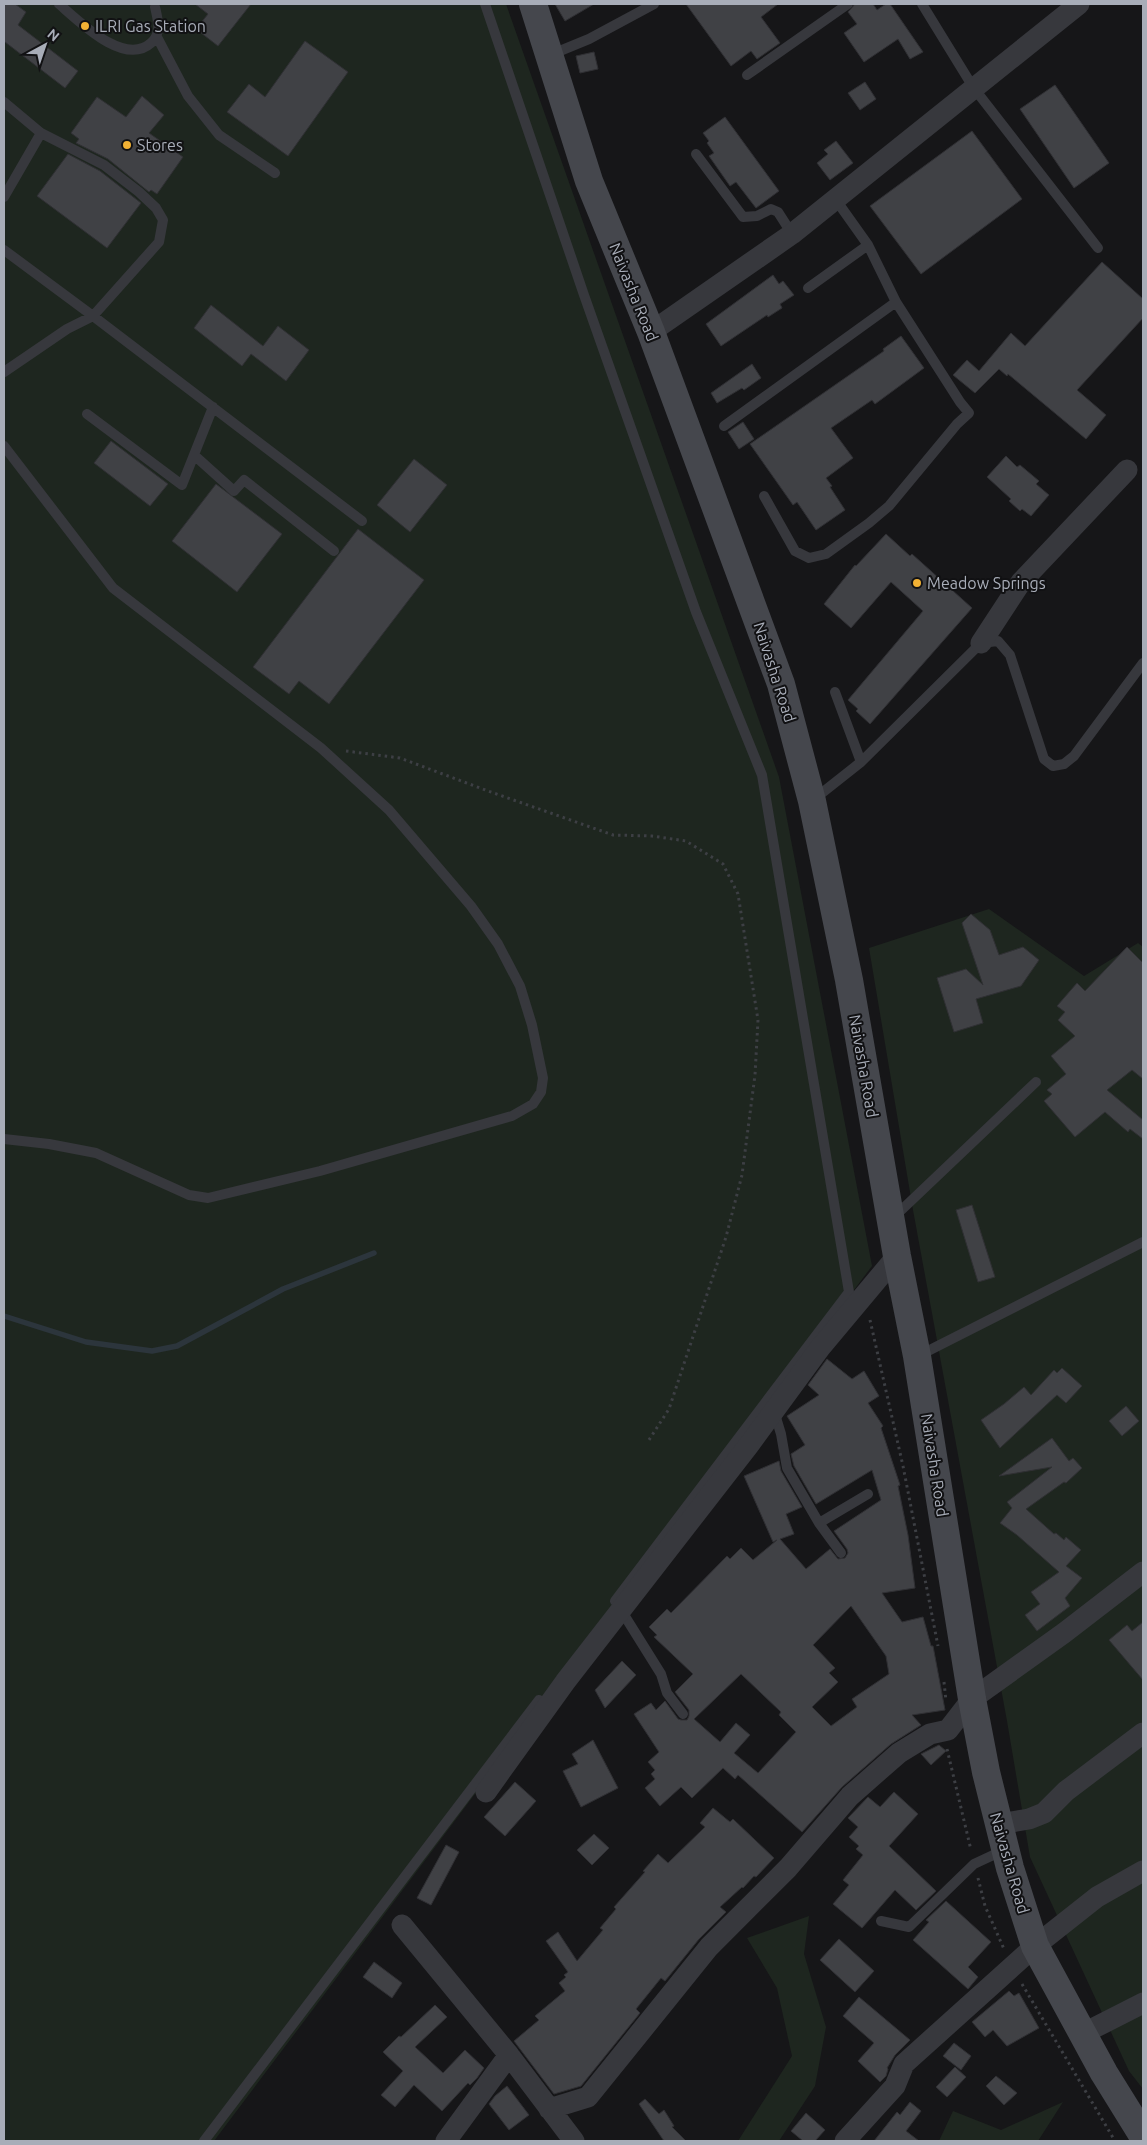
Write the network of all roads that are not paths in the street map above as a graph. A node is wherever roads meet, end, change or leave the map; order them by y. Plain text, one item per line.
1 (59, 4) edge
2 (486, 4) edge
3 (533, 4) edge
4 (654, 4) edge
5 (848, 4) edge
6 (922, 4) edge
7 (1079, 4) edge
8 (155, 5) edge
9 (157, 37) junction
10 (549, 56) junction
11 (747, 75) dead end
12 (973, 87) junction
13 (4, 102) edge
14 (41, 133) junction
15 (696, 154) dead end
16 (275, 173) dead end
17 (4, 197) edge
18 (836, 200) junction
19 (792, 234) junction
20 (868, 245) junction
21 (1098, 248) dead end
22 (4, 250) edge
23 (808, 288) dead end
24 (896, 302) junction
25 (93, 316) junction
26 (651, 332) junction
27 (4, 372) edge
28 (213, 407) junction
29 (87, 414) dead end
30 (724, 426) dead end
31 (4, 446) edge
32 (194, 455) junction
33 (1127, 470) dead end
34 (764, 496) dead end
35 (362, 521) dead end
36 (334, 551) dead end
37 (980, 643) junction
38 (1143, 663) edge
39 (835, 692) dead end
40 (861, 762) junction
41 (812, 801) junction
42 (1036, 1082) dead end
43 (4, 1139) edge
44 (891, 1220) junction
45 (1143, 1242) edge
46 (897, 1256) junction
47 (917, 1356) junction
48 (774, 1410) junction
49 (868, 1494) dead end
50 (819, 1523) junction
51 (841, 1553) dead end
52 (1143, 1572) edge
53 (621, 1610) junction
54 (972, 1699) junction
55 (683, 1714) dead end
56 (1143, 1733) edge
57 (486, 1792) dead end
58 (999, 1824) junction
59 (1006, 1850) junction
60 (1143, 1871) edge
61 (881, 1921) dead end
62 (402, 1925) dead end
63 (1034, 1946) junction
64 (1143, 2003) edge
65 (1084, 2033) junction
66 (509, 2055) junction
67 (549, 2109) junction
68 (1143, 2136) edge
69 (204, 2141) edge
70 (446, 2141) edge
71 (574, 2141) edge
72 (844, 2141) edge

1 - 9 lane
2 - 69 lane
3 - 10 main road, Naivasha Road
4 - 10 lane
5 - 11 lane
6 - 12 lane
7 - 12 street
8 - 9 lane
9 - 16 lane
10 - 26 main road, Naivasha Road
12 - 18 street
12 - 21 lane
13 - 14 lane
14 - 17 lane
14 - 25 lane
15 - 19 lane
18 - 19 street
18 - 20 lane
19 - 26 street
20 - 23 lane
20 - 24 lane
22 - 25 lane
24 - 30 lane
24 - 34 lane
25 - 27 lane
25 - 28 lane
26 - 41 main road, Naivasha Road
28 - 32 lane
28 - 35 lane
29 - 32 lane
31 - 43 lane
32 - 36 lane
33 - 37 street
37 - 38 lane
37 - 40 lane
39 - 40 lane
40 - 41 lane
41 - 44 main road, Naivasha Road
42 - 44 lane
44 - 46 main road, Naivasha Road
45 - 47 lane
46 - 47 main road, Naivasha Road
46 - 48 street
47 - 54 main road, Naivasha Road
48 - 50 lane
48 - 53 street
49 - 50 lane
50 - 51 lane
52 - 54 street
53 - 55 lane
53 - 57 street
54 - 58 main road, Naivasha Road
54 - 67 street
56 - 58 street
58 - 59 main road, Naivasha Road
59 - 61 lane
59 - 63 main road, Naivasha Road
60 - 63 street
62 - 66 street
63 - 65 main road, Naivasha Road
63 - 72 street
64 - 65 street
65 - 68 main road, Naivasha Road
66 - 67 street
66 - 70 street
67 - 71 street

